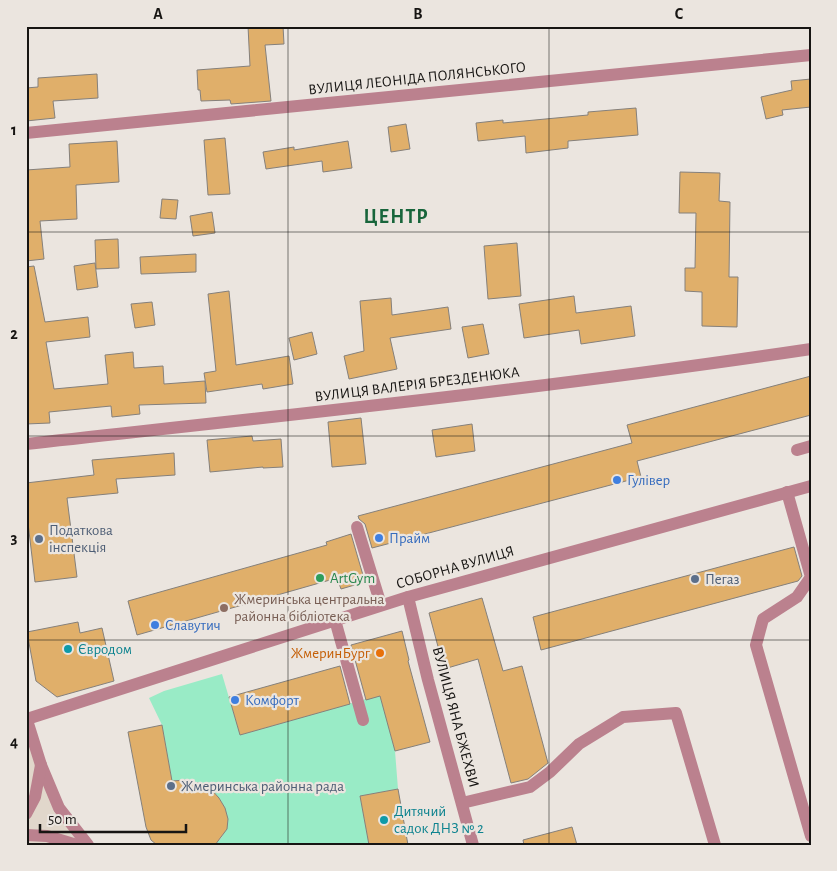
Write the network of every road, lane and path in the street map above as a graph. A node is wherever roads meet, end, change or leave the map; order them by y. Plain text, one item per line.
1 (811, 55) edge
2 (26, 133) edge
3 (811, 349) edge
4 (26, 444) edge
5 (811, 446) edge
6 (797, 450) dead end
7 (811, 486) edge
8 (787, 492) junction
9 (356, 527) dead end
10 (408, 597) junction
11 (381, 605) junction
12 (335, 620) junction
13 (27, 718) edge
14 (363, 720) dead end
15 (41, 765) junction
16 (462, 803) junction
17 (26, 814) edge
18 (26, 835) edge
19 (811, 836) edge
20 (77, 845) edge
21 (88, 845) edge
22 (473, 845) edge
23 (715, 845) edge

1 - 2 street, ВУЛИЦЯ ЛЕОНІДА ПОЛЯНСЬКОГО
3 - 4 street, ВУЛИЦЯ ВАЛЕРІЯ БРЕЗДЕНЮКА
5 - 6 street
7 - 8 street, СОБОРНА ВУЛИЦЯ
8 - 10 street, СОБОРНА ВУЛИЦЯ
8 - 19 street
9 - 11 street
10 - 11 street, СОБОРНА ВУЛИЦЯ
10 - 16 street, ВУЛИЦЯ ЯНА БЖЕХВИ
11 - 12 street, СОБОРНА ВУЛИЦЯ
12 - 13 street, СОБОРНА ВУЛИЦЯ
12 - 14 street
13 - 15 street
15 - 17 street
15 - 21 street
16 - 22 street, ВУЛИЦЯ ЯНА БЖЕХВИ
16 - 23 street
18 - 20 street

